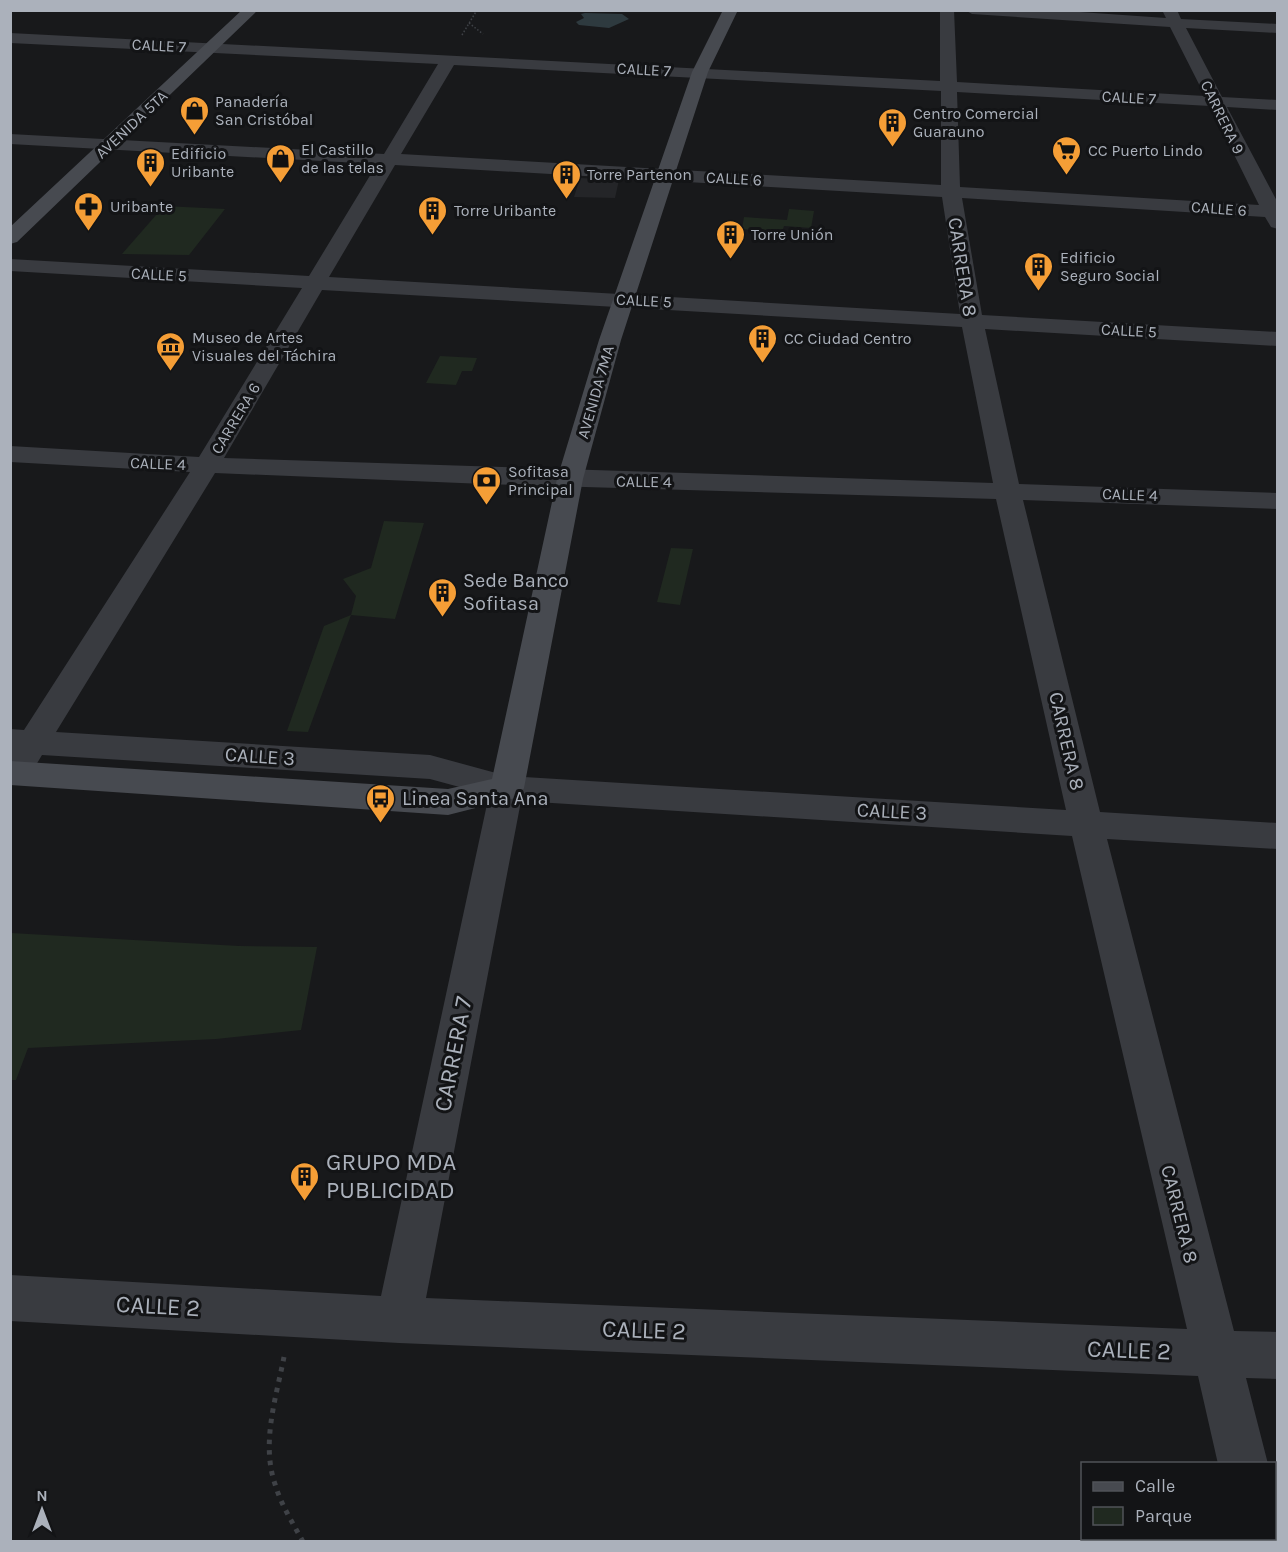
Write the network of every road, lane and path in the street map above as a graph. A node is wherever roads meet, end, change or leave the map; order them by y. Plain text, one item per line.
1 (251, 10) edge
2 (731, 10) edge
3 (947, 10) edge
4 (972, 10) edge
5 (1173, 17) edge
6 (1278, 29) edge
7 (10, 38) edge
8 (213, 47) junction
9 (449, 60) junction
10 (700, 72) junction
11 (950, 87) junction
12 (1215, 102) junction
13 (1278, 105) edge
14 (10, 139) edge
15 (108, 144) junction
16 (390, 159) junction
17 (665, 174) junction
18 (951, 191) junction
19 (1275, 216) edge
20 (10, 238) edge
21 (10, 265) edge
22 (315, 283) junction
23 (624, 299) junction
24 (972, 321) junction
25 (1278, 339) edge
26 (10, 454) edge
27 (207, 465) junction
28 (570, 479) junction
29 (1007, 489) junction
30 (1278, 501) edge
31 (22, 741) edge
32 (12, 773) edge
33 (507, 788) junction
34 (1086, 823) junction
35 (1278, 836) edge
36 (10, 1298) edge
37 (291, 1315) junction
38 (399, 1320) junction
39 (1214, 1353) junction
40 (1278, 1356) edge
41 (1242, 1462) edge
42 (303, 1542) edge

1 - 8 street, AVENIDA 5TA
2 - 10 street, AVENIDA 7MA
3 - 11 street, CARRERA 8
4 - 5 street
5 - 6 street
5 - 12 street, CARRERA 9
7 - 8 street, CALLE 7
8 - 9 street, CALLE 7
8 - 15 street, AVENIDA 5TA
9 - 10 street, CALLE 7
9 - 16 street, CARRERA 6
10 - 11 street, CALLE 7
10 - 17 street, AVENIDA 7MA
11 - 12 street, CALLE 7
11 - 18 street, CARRERA 8
12 - 13 street, CALLE 7
12 - 19 street, CARRERA 9
14 - 15 street, CALLE 6
15 - 16 street, CALLE 6
15 - 20 street, AVENIDA 5TA
16 - 17 street, CALLE 6
16 - 22 street, CARRERA 6
17 - 18 street, CALLE 6
17 - 23 street, AVENIDA 7MA
18 - 19 street, CALLE 6
18 - 24 street, CARRERA 8
21 - 22 street, CALLE 5
22 - 23 street, CALLE 5
22 - 27 street, CARRERA 6
23 - 24 street, CALLE 5
23 - 28 street, AVENIDA 7MA
24 - 25 street, CALLE 5
24 - 29 street, CARRERA 8
26 - 27 street, CALLE 4
27 - 28 street, CALLE 4
27 - 31 street, CARRERA 6
28 - 29 street, CALLE 4
28 - 33 street, AVENIDA 7MA
29 - 30 street, CALLE 4
29 - 34 street, CARRERA 8
31 - 32 street, CARRERA 6
31 - 33 street, CALLE 3
32 - 33 street, CALLE 3
33 - 34 street, CALLE 3
33 - 38 street, CARRERA 7
34 - 35 street, CALLE 3
34 - 39 street, CARRERA 8
36 - 37 street, CALLE 2
37 - 38 street, CALLE 2
37 - 42 path
38 - 39 street, CALLE 2
39 - 40 street, CALLE 2
39 - 41 street, CARRERA 8

